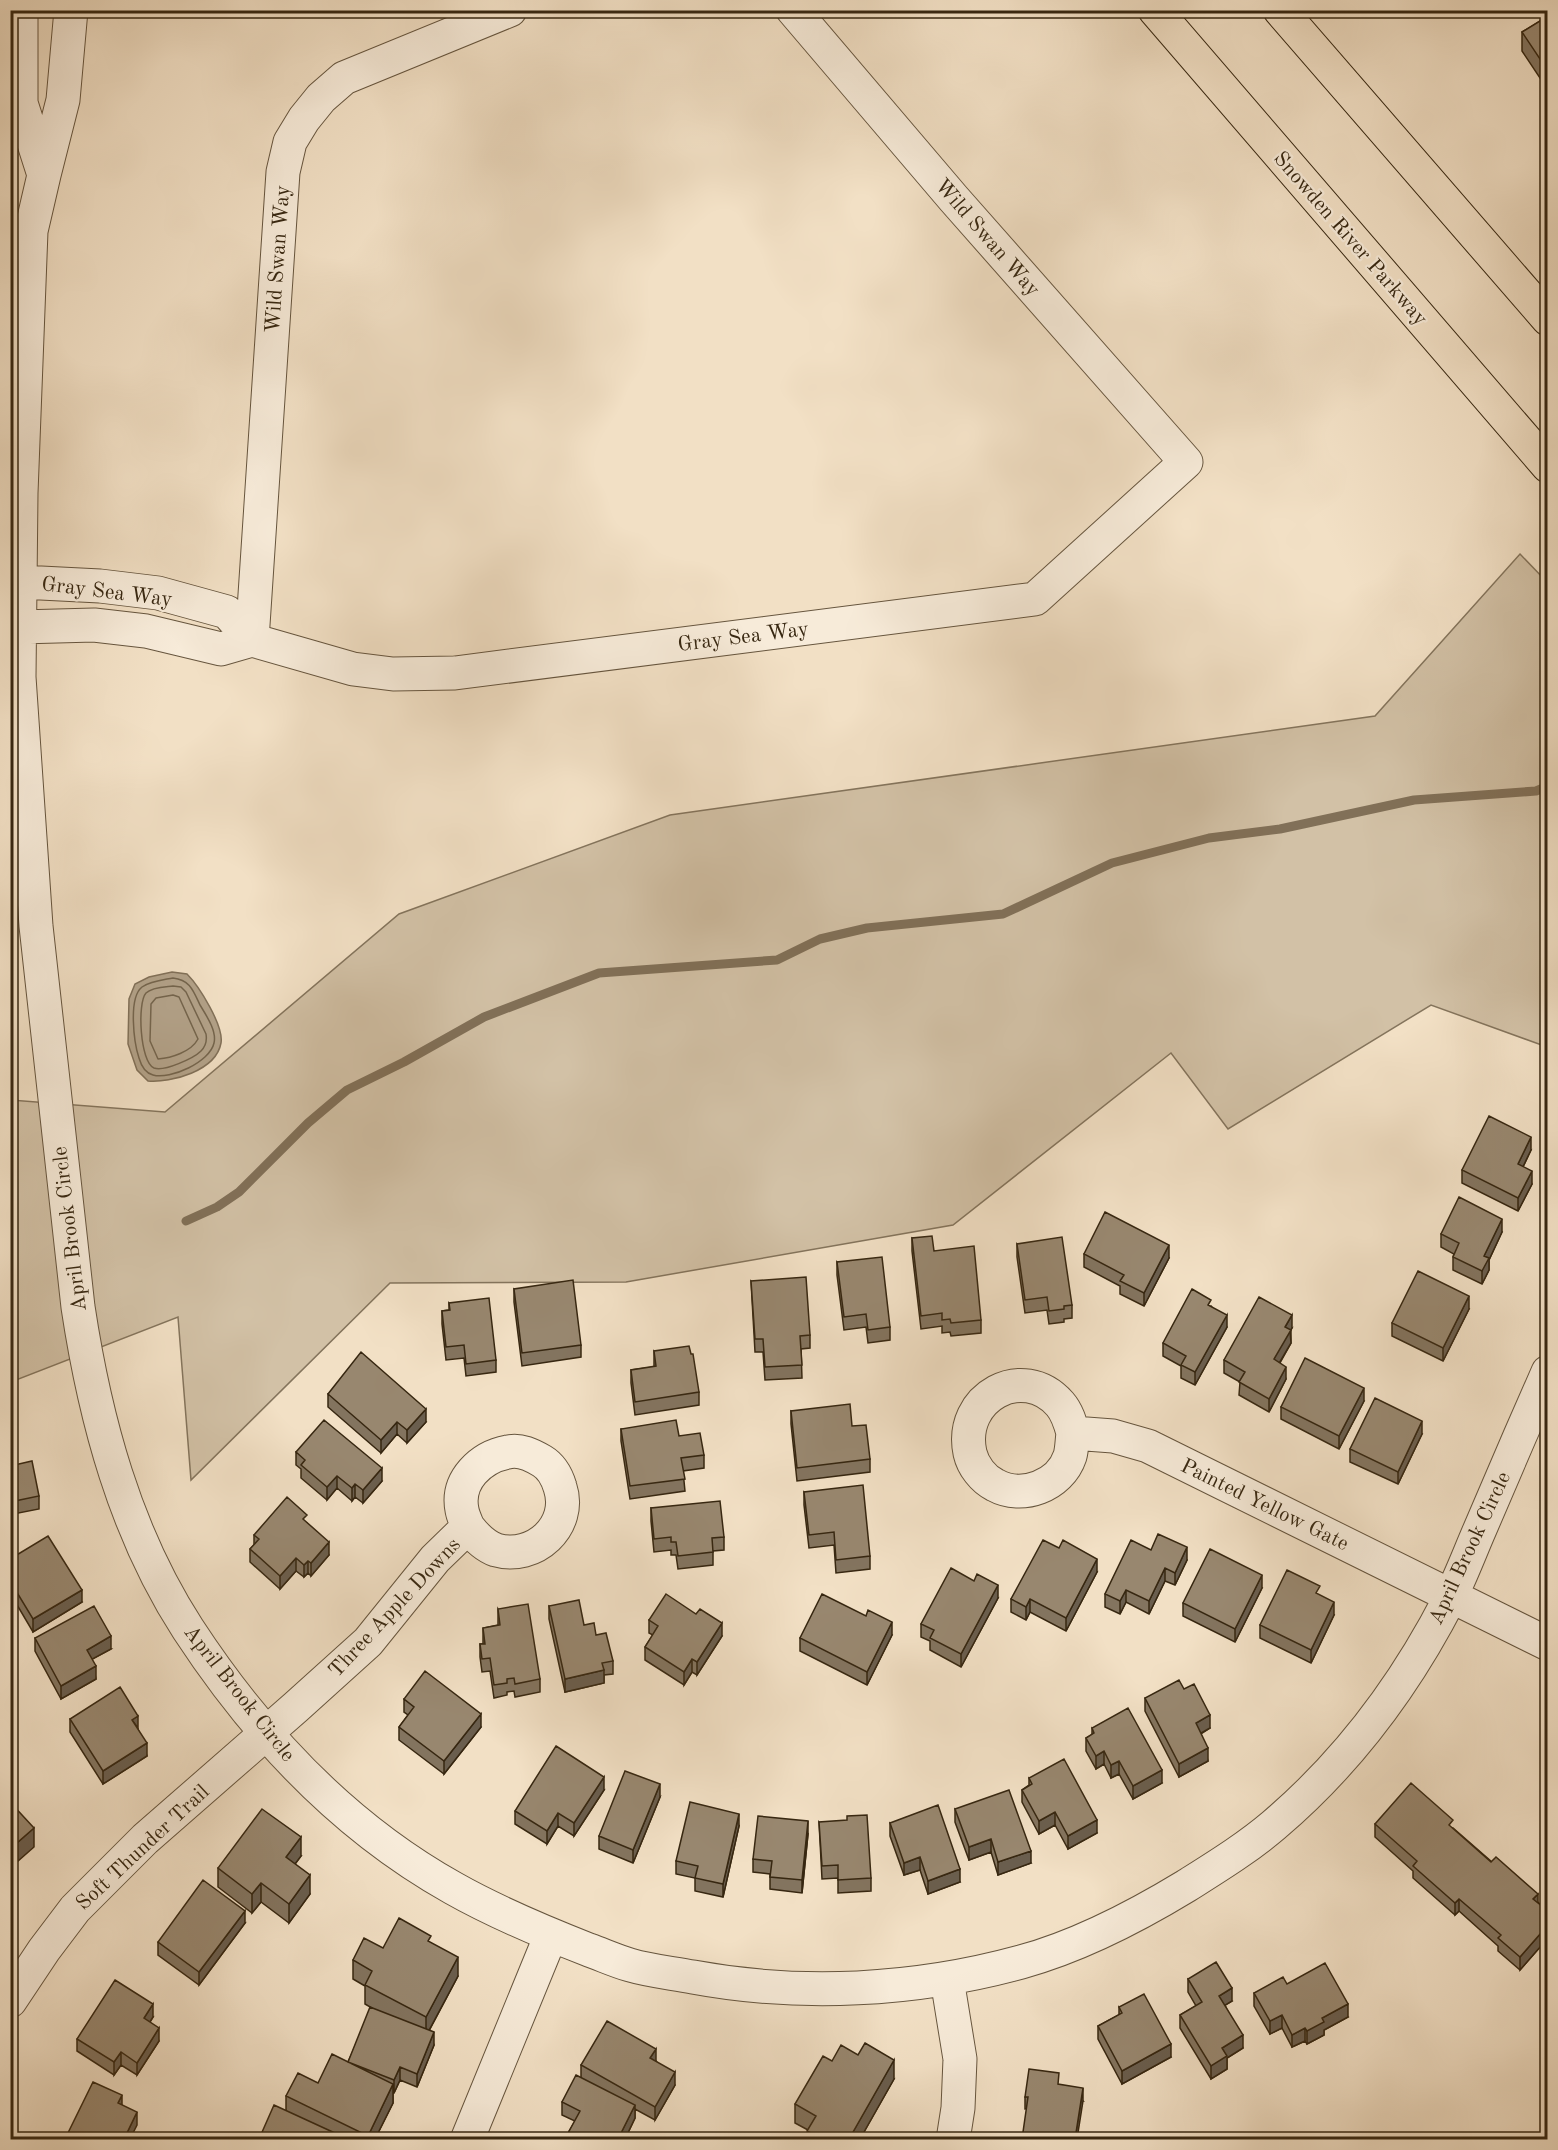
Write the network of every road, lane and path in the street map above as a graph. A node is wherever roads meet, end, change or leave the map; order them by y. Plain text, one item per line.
1 (21, 10) edge
2 (71, 10) edge
3 (510, 10) edge
4 (793, 10) edge
5 (1155, 10) edge
6 (1280, 10) edge
7 (44, 175) junction
8 (21, 231) edge
9 (1548, 319) edge
10 (1186, 462) joint
11 (1548, 466) edge
12 (21, 582) junction
13 (21, 627) junction
14 (252, 640) junction
15 (23, 927) edge
16 (1548, 1372) edge
17 (1073, 1433) dead end
18 (468, 1527) dead end
19 (1451, 1597) junction
20 (1548, 1644) edge
21 (266, 1734) junction
22 (551, 1935) junction
23 (947, 1979) junction
24 (10, 2001) edge
25 (467, 2139) edge
26 (953, 2139) edge

1 - 7 street, April Brook Circle
2 - 7 street, April Brook Circle
3 - 14 street, Wild Swan Way
4 - 10 street, Wild Swan Way
5 - 11 main road, Snowden River Parkway
6 - 9 main road
7 - 8 street, April Brook Circle
8 - 12 street, April Brook Circle
10 - 14 street, Gray Sea Way
12 - 13 street, April Brook Circle
12 - 14 street, Gray Sea Way
13 - 14 street, Gray Sea Way
13 - 15 street, April Brook Circle
15 - 21 street, April Brook Circle
16 - 19 street, April Brook Circle
17 - 19 street, Painted Yellow Gate
18 - 21 street, Three Apple Downs
19 - 20 street, Painted Yellow Gate
19 - 23 street, April Brook Circle
21 - 22 street, April Brook Circle
21 - 24 street, Soft Thunder Trail
22 - 23 street, April Brook Circle
22 - 25 street
23 - 26 street

